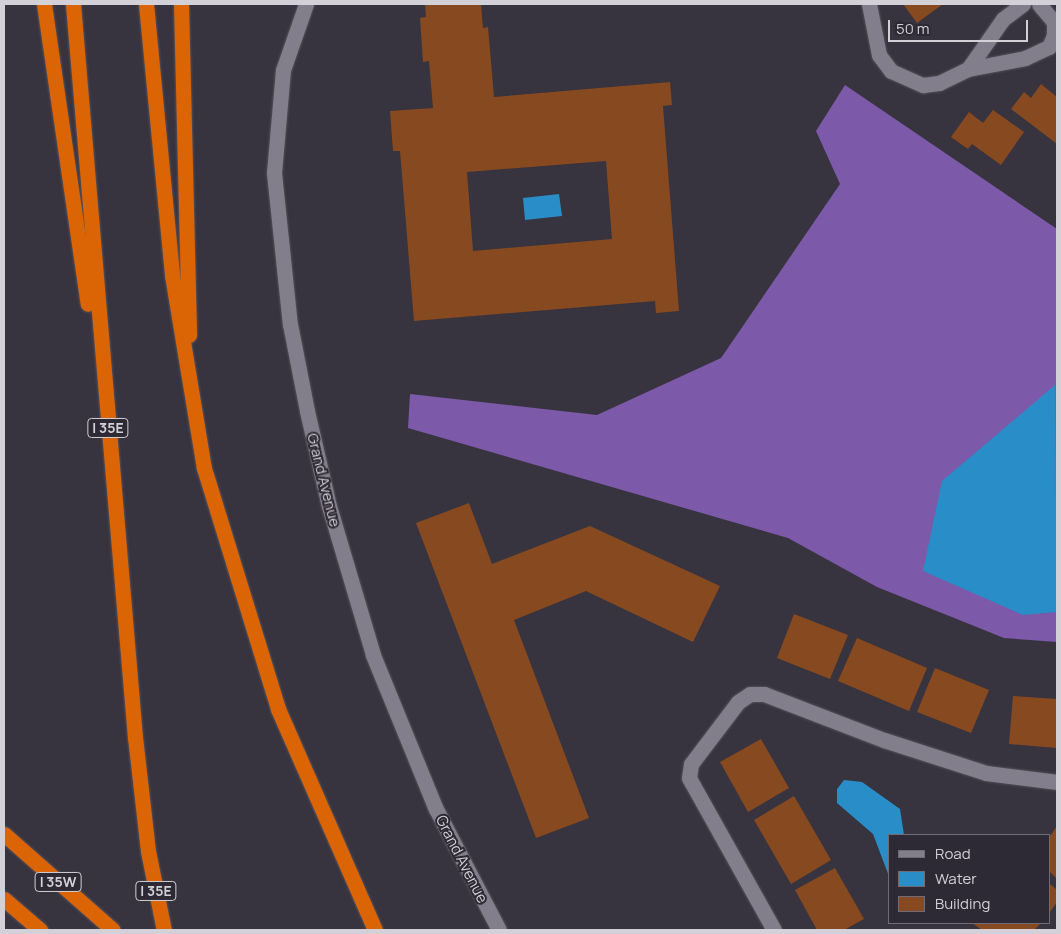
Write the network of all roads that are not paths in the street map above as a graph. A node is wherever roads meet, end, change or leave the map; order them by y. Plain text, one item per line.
1 (44, 4) edge
2 (73, 4) edge
3 (146, 4) edge
4 (181, 4) edge
5 (306, 4) edge
6 (870, 4) edge
7 (1023, 4) edge
8 (1039, 4) edge
9 (968, 68) junction
10 (191, 396) junction
11 (108, 436) junction
12 (1057, 782) edge
13 (4, 834) edge
14 (4, 899) edge
15 (40, 930) edge
16 (113, 930) edge
17 (164, 930) edge
18 (374, 930) edge
19 (499, 930) edge
20 (774, 930) edge

1 - 11 highway
2 - 11 highway, I 35E
3 - 10 highway
4 - 10 highway
5 - 19 street, Grand Avenue
6 - 9 street
7 - 9 street
8 - 9 street
10 - 18 highway
11 - 17 highway, I 35E
12 - 20 street
13 - 16 highway, I 35W
14 - 15 highway

